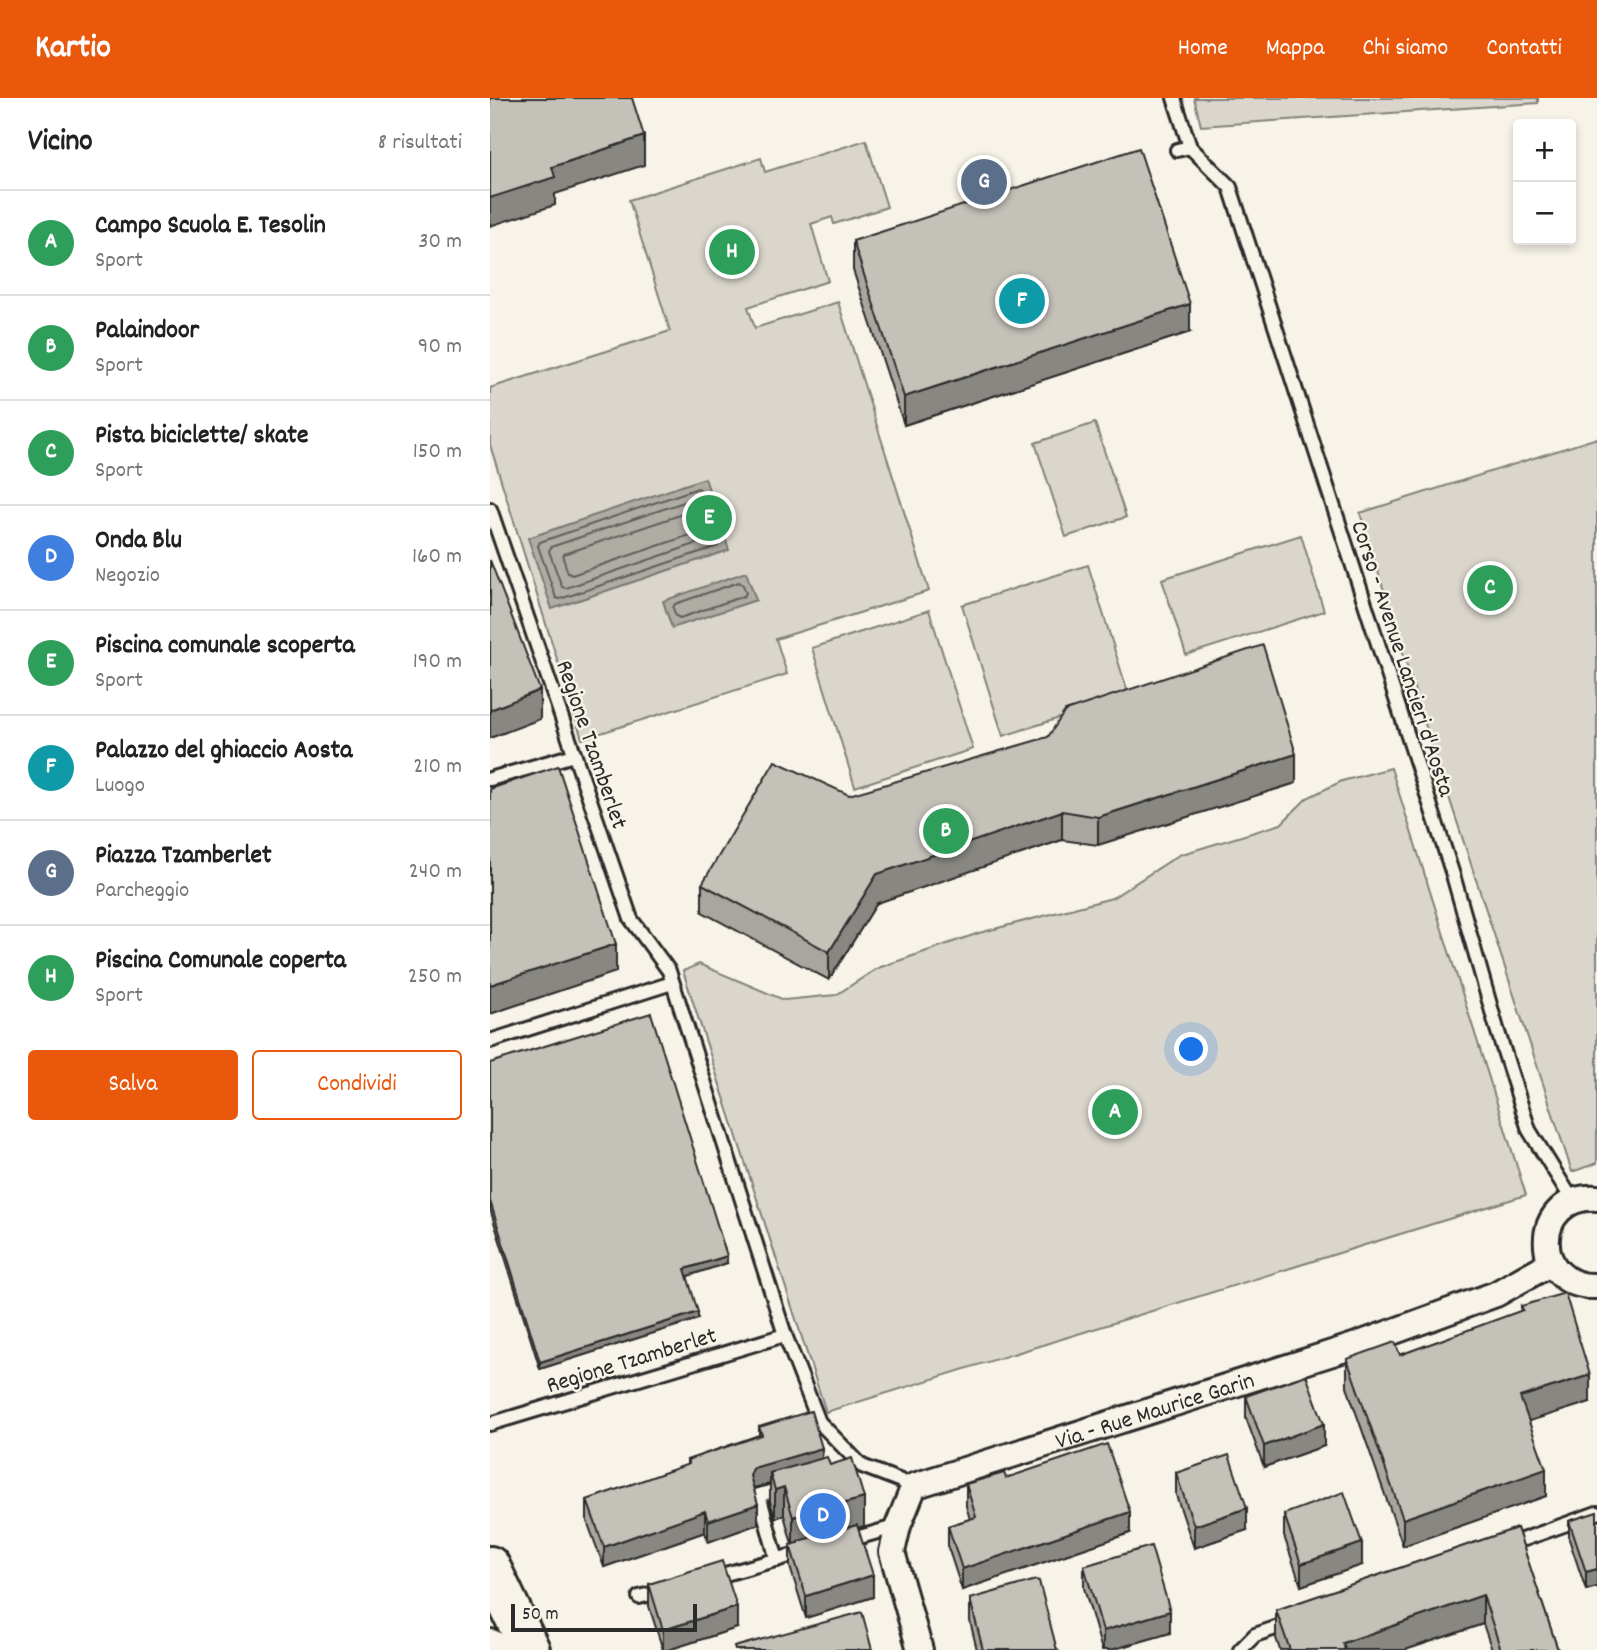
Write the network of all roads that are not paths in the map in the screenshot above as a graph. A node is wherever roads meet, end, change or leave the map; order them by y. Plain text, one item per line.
1 (1174, 98) edge
2 (490, 509) edge
3 (574, 755) junction
4 (490, 779) edge
5 (673, 983) junction
6 (490, 1041) edge
7 (1585, 1199) edge
8 (1551, 1263) junction
9 (1597, 1286) edge
10 (785, 1335) junction
11 (490, 1424) edge
12 (798, 1484) edge
13 (914, 1486) junction
14 (1597, 1513) edge
15 (898, 1526) junction
16 (838, 1543) edge
17 (813, 1550) edge
18 (1494, 1550) edge
19 (777, 1560) junction
20 (490, 1566) edge
21 (702, 1580) edge
22 (677, 1587) edge
23 (639, 1597) dead end
24 (1304, 1618) edge
25 (530, 1650) edge
26 (920, 1650) edge
27 (1240, 1650) edge

1 - 7 lane, Corso - Avenue Lancieri d'Aosta
2 - 3 lane, Regione Tzamberlet
3 - 4 lane
3 - 5 lane, Regione Tzamberlet
5 - 6 lane
5 - 10 lane, Regione Tzamberlet
7 - 8 street
8 - 9 street
8 - 13 street, Via - Rue Maurice Garin
10 - 11 lane, Regione Tzamberlet
10 - 13 lane, Regione Tzamberlet
12 - 19 lane
13 - 15 street
14 - 18 lane
15 - 16 lane
15 - 26 street
17 - 19 lane
19 - 21 lane
20 - 25 highway
22 - 23 lane
24 - 27 lane

